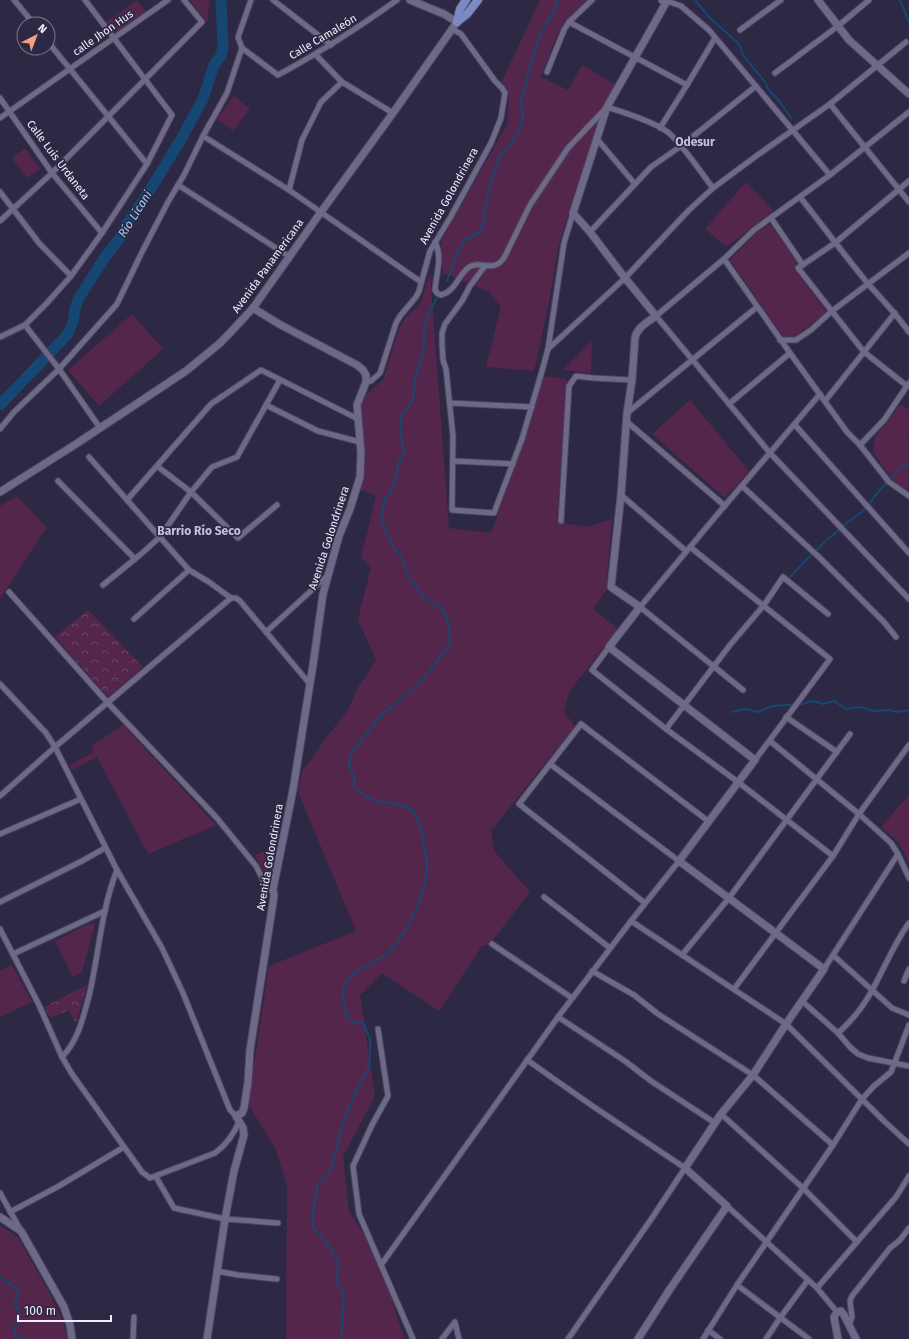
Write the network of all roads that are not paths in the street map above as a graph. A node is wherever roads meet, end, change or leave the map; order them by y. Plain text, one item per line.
1 (14, 0) edge
2 (85, 0) edge
3 (168, 0) edge
4 (184, 0) edge
5 (251, 0) edge
6 (273, 0) edge
7 (397, 0) edge
8 (410, 0) edge
9 (466, 0) edge
10 (478, 0) edge
11 (592, 0) edge
12 (665, 0) edge
13 (781, 0) edge
14 (818, 0) edge
15 (869, 0) edge
16 (27, 16) edge
17 (569, 22) junction
18 (454, 25) junction
19 (838, 26) junction
20 (740, 30) dead end
21 (114, 38) junction
22 (715, 38) junction
23 (906, 42) dead end
24 (331, 45) junction
25 (242, 48) junction
26 (56, 52) edge
27 (316, 55) junction
28 (635, 58) junction
29 (878, 64) junction
30 (70, 69) junction
31 (547, 72) dead end
32 (775, 73) dead end
33 (146, 80) junction
34 (342, 82) junction
35 (687, 86) junction
36 (756, 86) junction
37 (909, 94) edge
38 (0, 98) edge
39 (830, 104) junction
40 (607, 108) junction
41 (10, 111) junction
42 (909, 112) edge
43 (393, 113) junction
44 (108, 116) junction
45 (0, 118) edge
46 (660, 128) junction
47 (794, 130) junction
48 (202, 136) junction
49 (597, 139) junction
50 (681, 146) junction
51 (864, 147) junction
52 (148, 164) junction
53 (52, 173) junction
54 (830, 175) junction
55 (909, 181) edge
56 (635, 184) junction
57 (178, 185) junction
58 (714, 188) junction
59 (290, 190) junction
60 (899, 190) junction
61 (0, 192) edge
62 (800, 197) junction
63 (909, 202) edge
64 (12, 209) junction
65 (321, 212) junction
66 (573, 213) junction
67 (771, 218) junction
68 (0, 221) edge
69 (590, 232) junction
70 (102, 233) junction
71 (435, 242) junction
72 (835, 242) junction
73 (909, 252) edge
74 (290, 257) junction
75 (724, 259) junction
76 (803, 264) junction
77 (485, 266) junction
78 (71, 276) junction
79 (625, 278) junction
80 (421, 282) junction
81 (869, 284) junction
82 (757, 307) junction
83 (253, 308) junction
84 (832, 312) junction
85 (895, 313) junction
86 (656, 316) junction
87 (25, 324) junction
88 (909, 332) edge
89 (1, 335) edge
90 (780, 340) junction
91 (548, 349) junction
92 (864, 352) junction
93 (790, 353) junction
94 (692, 359) junction
95 (59, 369) junction
96 (280, 380) junction
97 (632, 380) junction
98 (366, 382) junction
99 (908, 385) edge
100 (820, 394) junction
101 (825, 401) junction
102 (450, 403) junction
103 (729, 404) junction
104 (266, 405) junction
105 (532, 408) junction
106 (627, 413) junction
107 (358, 419) junction
108 (626, 421) junction
109 (795, 425) junction
110 (100, 428) junction
111 (0, 430) edge
112 (360, 442) junction
113 (860, 445) junction
114 (770, 453) junction
115 (89, 457) dead end
116 (453, 461) junction
117 (513, 464) junction
118 (157, 466) junction
119 (58, 481) dead end
120 (742, 486) junction
121 (0, 492) edge
122 (191, 492) junction
123 (621, 495) junction
124 (909, 496) edge
125 (127, 500) junction
126 (277, 505) dead end
127 (725, 506) junction
128 (561, 521) dead end
129 (160, 537) junction
130 (688, 549) junction
131 (909, 553) edge
132 (135, 559) junction
133 (189, 570) junction
134 (326, 578) junction
135 (103, 585) dead end
136 (8, 592) dead end
137 (231, 598) junction
138 (909, 599) edge
139 (764, 605) junction
140 (640, 607) junction
141 (828, 614) dead end
142 (134, 619) dead end
143 (266, 632) junction
144 (896, 637) dead end
145 (609, 647) junction
146 (714, 667) junction
147 (309, 683) junction
148 (0, 684) edge
149 (743, 690) dead end
150 (108, 703) junction
151 (684, 706) junction
152 (786, 717) junction
153 (666, 729) junction
154 (850, 734) dead end
155 (770, 741) junction
156 (909, 745) edge
157 (55, 747) junction
158 (837, 752) junction
159 (755, 760) junction
160 (550, 764) junction
161 (817, 780) junction
162 (738, 782) junction
163 (0, 796) edge
164 (81, 800) junction
165 (859, 814) junction
166 (787, 820) junction
167 (708, 821) junction
168 (0, 834) edge
169 (105, 848) junction
170 (898, 854) junction
171 (833, 856) junction
172 (679, 861) junction
173 (116, 870) junction
174 (909, 878) edge
175 (273, 889) junction
176 (544, 897) dead end
177 (729, 898) junction
178 (0, 902) edge
179 (645, 903) junction
180 (105, 911) junction
181 (631, 921) junction
182 (909, 923) edge
183 (0, 929) edge
184 (776, 933) junction
185 (492, 944) dead end
186 (610, 948) junction
187 (13, 954) junction
188 (682, 955) junction
189 (833, 955) junction
190 (824, 969) junction
191 (909, 969) edge
192 (592, 971) junction
193 (904, 981) dead end
194 (734, 989) junction
195 (872, 990) junction
196 (572, 998) junction
197 (802, 1001) junction
198 (909, 1015) edge
199 (558, 1017) junction
200 (786, 1024) junction
201 (909, 1025) edge
202 (378, 1030) dead end
203 (838, 1033) junction
204 (62, 1057) junction
205 (527, 1060) junction
206 (895, 1064) junction
207 (909, 1066) edge
208 (752, 1075) junction
209 (862, 1099) junction
210 (721, 1114) junction
211 (238, 1118) junction
212 (715, 1123) junction
213 (909, 1144) edge
214 (833, 1145) junction
215 (124, 1146) junction
216 (685, 1168) junction
217 (909, 1176) edge
218 (156, 1177) junction
219 (804, 1189) junction
220 (0, 1193) edge
221 (726, 1206) junction
222 (10, 1212) junction
223 (0, 1217) edge
224 (225, 1220) junction
225 (278, 1223) dead end
226 (909, 1228) edge
227 (21, 1231) junction
228 (766, 1242) junction
229 (857, 1242) junction
230 (381, 1265) junction
231 (217, 1271) junction
232 (277, 1279) dead end
233 (808, 1280) junction
234 (737, 1285) junction
235 (817, 1288) junction
236 (836, 1312) junction
237 (134, 1317) dead end
238 (780, 1318) junction
239 (850, 1325) junction
240 (708, 1330) junction
241 (72, 1339) edge
242 (133, 1339) edge
243 (207, 1339) edge
244 (413, 1339) edge
245 (442, 1339) edge
246 (459, 1339) edge
247 (568, 1339) edge
248 (638, 1339) edge
249 (703, 1339) edge
250 (720, 1339) edge
251 (766, 1339) edge
252 (809, 1339) edge
253 (838, 1339) edge
254 (856, 1339) edge

1 - 16 street
2 - 21 street
3 - 21 street, calle Jhon Hus
4 - 33 street
5 - 25 street
6 - 24 street
7 - 24 street, Calle Camaleón
8 - 18 street
9 - 18 main road, Avenida Panamericana
10 - 18 main road, Avenida Panamericana
11 - 17 street
12 - 22 street
12 - 28 street
13 - 20 street
14 - 19 street
15 - 19 street
17 - 28 street
17 - 31 street
18 - 43 street, Avenida Panamericana
18 - 71 street, Avenida Golondrinera
19 - 29 street
19 - 32 street
21 - 30 street, calle Jhon Hus
21 - 33 street
22 - 35 street
22 - 36 street
23 - 29 street
24 - 27 street, Calle Camaleón
25 - 27 street, Calle Camaleón
25 - 48 street
26 - 30 street
27 - 34 street
28 - 35 street
28 - 40 street
29 - 37 street
29 - 39 street
30 - 41 street, calle Jhon Hus
30 - 44 street
33 - 44 street
33 - 52 street
34 - 43 street
34 - 59 street
35 - 46 street
36 - 47 street
36 - 50 street
38 - 41 street, Calle Luis Urdaneta
39 - 47 street
39 - 51 street
40 - 46 street
40 - 49 street
40 - 77 street
41 - 45 street, calle Jhon Hus
41 - 53 street, Calle Luis Urdaneta
42 - 51 street
43 - 65 street, Avenida Panamericana
44 - 52 street
44 - 53 street
46 - 50 street
47 - 54 street
47 - 58 street
48 - 57 street
48 - 59 street
49 - 56 street
49 - 66 street
50 - 56 street
50 - 58 street
51 - 54 street
51 - 60 street
52 - 70 street
53 - 64 street
53 - 70 street, Calle Luis Urdaneta
54 - 62 street
55 - 60 street
56 - 69 street
57 - 74 street
57 - 95 street
58 - 79 street
59 - 65 street
60 - 63 street
60 - 72 street
61 - 64 street
62 - 67 street
62 - 72 street
64 - 68 street
64 - 78 street
65 - 74 street, Avenida Panamericana
65 - 80 street
66 - 69 street
66 - 91 street
67 - 75 street
67 - 76 street
69 - 79 street
70 - 78 street
71 - 77 street
71 - 80 street, Avenida Golondrinera
72 - 76 street
72 - 81 street
73 - 81 street
74 - 83 street, Avenida Panamericana
75 - 82 street
75 - 86 street
76 - 84 street
77 - 102 street
78 - 87 street
79 - 86 street
79 - 91 street
80 - 98 street, Avenida Golondrinera
81 - 84 street
81 - 85 street
82 - 90 street
82 - 94 street
83 - 98 street
83 - 110 street, Avenida Panamericana
84 - 90 street
84 - 92 street
85 - 88 street
85 - 92 street
86 - 94 street
86 - 97 street
87 - 89 street
87 - 95 street
90 - 93 street
91 - 105 street
92 - 99 street
92 - 101 street
93 - 100 street
93 - 103 street
94 - 103 street
94 - 106 street
95 - 110 street
95 - 111 street
96 - 104 street
96 - 107 street
96 - 118 street
97 - 106 street
97 - 128 street
98 - 107 street, Avenida Golondrinera
99 - 113 street
100 - 101 street
100 - 109 street
101 - 113 street
102 - 105 street
102 - 116 street
103 - 114 street
104 - 112 street
104 - 122 street
105 - 117 street
106 - 108 street
107 - 112 street, Avenida Golondrinera
108 - 123 street
108 - 127 street
109 - 114 street
109 - 131 street
110 - 121 street, Avenida Panamericana
112 - 134 street, Avenida Golondrinera
113 - 124 street
114 - 120 street
114 - 138 street
115 - 125 street
116 - 117 street
116 - 117 street
118 - 122 street
118 - 125 street
119 - 132 street
120 - 127 street
120 - 144 street
122 - 126 street
122 - 129 street
123 - 130 street
123 - 140 street
125 - 129 street
127 - 130 street
129 - 132 street
129 - 133 street
130 - 139 street
130 - 140 street
132 - 135 street
133 - 137 street
133 - 142 street
134 - 143 street
134 - 147 street, Avenida Golondrinera
136 - 150 street
137 - 143 street
137 - 150 street
139 - 141 street
139 - 146 street
139 - 152 street
140 - 145 street
140 - 146 street
143 - 147 street
145 - 151 street
145 - 153 street
146 - 149 street
146 - 151 street
147 - 175 street, Avenida Golondrinera
148 - 157 street
150 - 157 street
150 - 175 street
151 - 153 street
151 - 159 street
152 - 155 street
152 - 158 street
153 - 162 street
154 - 158 street
155 - 159 street
155 - 161 street
156 - 165 street
157 - 163 street
157 - 164 street
158 - 161 street
159 - 162 street
160 - 167 street
160 - 172 street
160 - 179 street
161 - 165 street
161 - 166 street
162 - 166 street
162 - 167 street
164 - 168 street
164 - 169 street
165 - 170 street
165 - 171 street
166 - 171 street
166 - 177 street
167 - 172 street
169 - 173 street
169 - 178 street
170 - 174 street
170 - 189 street
171 - 184 street
172 - 177 street
172 - 179 street
173 - 180 street
173 - 211 street
175 - 211 street, Avenida Golondrinera
176 - 186 street
177 - 184 street
177 - 188 street
179 - 181 street
180 - 187 street
180 - 204 street
181 - 186 street
181 - 188 street
182 - 195 street
183 - 187 street
184 - 190 street
184 - 194 street
185 - 196 street
186 - 192 street
187 - 204 street
188 - 194 street
189 - 190 street
189 - 195 street
190 - 197 street
191 - 193 street
192 - 196 street
192 - 208 street
194 - 200 street
195 - 198 street
195 - 203 street
196 - 199 street
197 - 200 street
197 - 203 street
199 - 205 street
199 - 212 street
200 - 208 street
200 - 209 street
201 - 206 street
202 - 230 street
203 - 206 street
204 - 215 street
205 - 216 street
205 - 230 street
206 - 207 street
206 - 209 street
208 - 210 street
208 - 214 street
209 - 213 street
209 - 214 street
210 - 212 street
210 - 219 street
211 - 218 street
211 - 224 street
212 - 216 street
214 - 219 street
215 - 218 street
215 - 222 street
216 - 221 street
216 - 247 street
217 - 229 street
218 - 224 street
219 - 228 street
219 - 229 street
220 - 222 street
221 - 228 street
221 - 248 street
222 - 227 street
223 - 227 street
224 - 225 street
224 - 231 street
226 - 239 street
227 - 241 street
228 - 233 street
228 - 234 street
229 - 235 street
230 - 244 street
231 - 232 street
231 - 243 street
233 - 235 street
233 - 238 street
234 - 238 street
234 - 240 street
235 - 236 street
236 - 239 street
236 - 253 street
237 - 242 street
238 - 251 street
238 - 252 street
239 - 254 street
240 - 249 street
240 - 250 street
245 - 246 street

